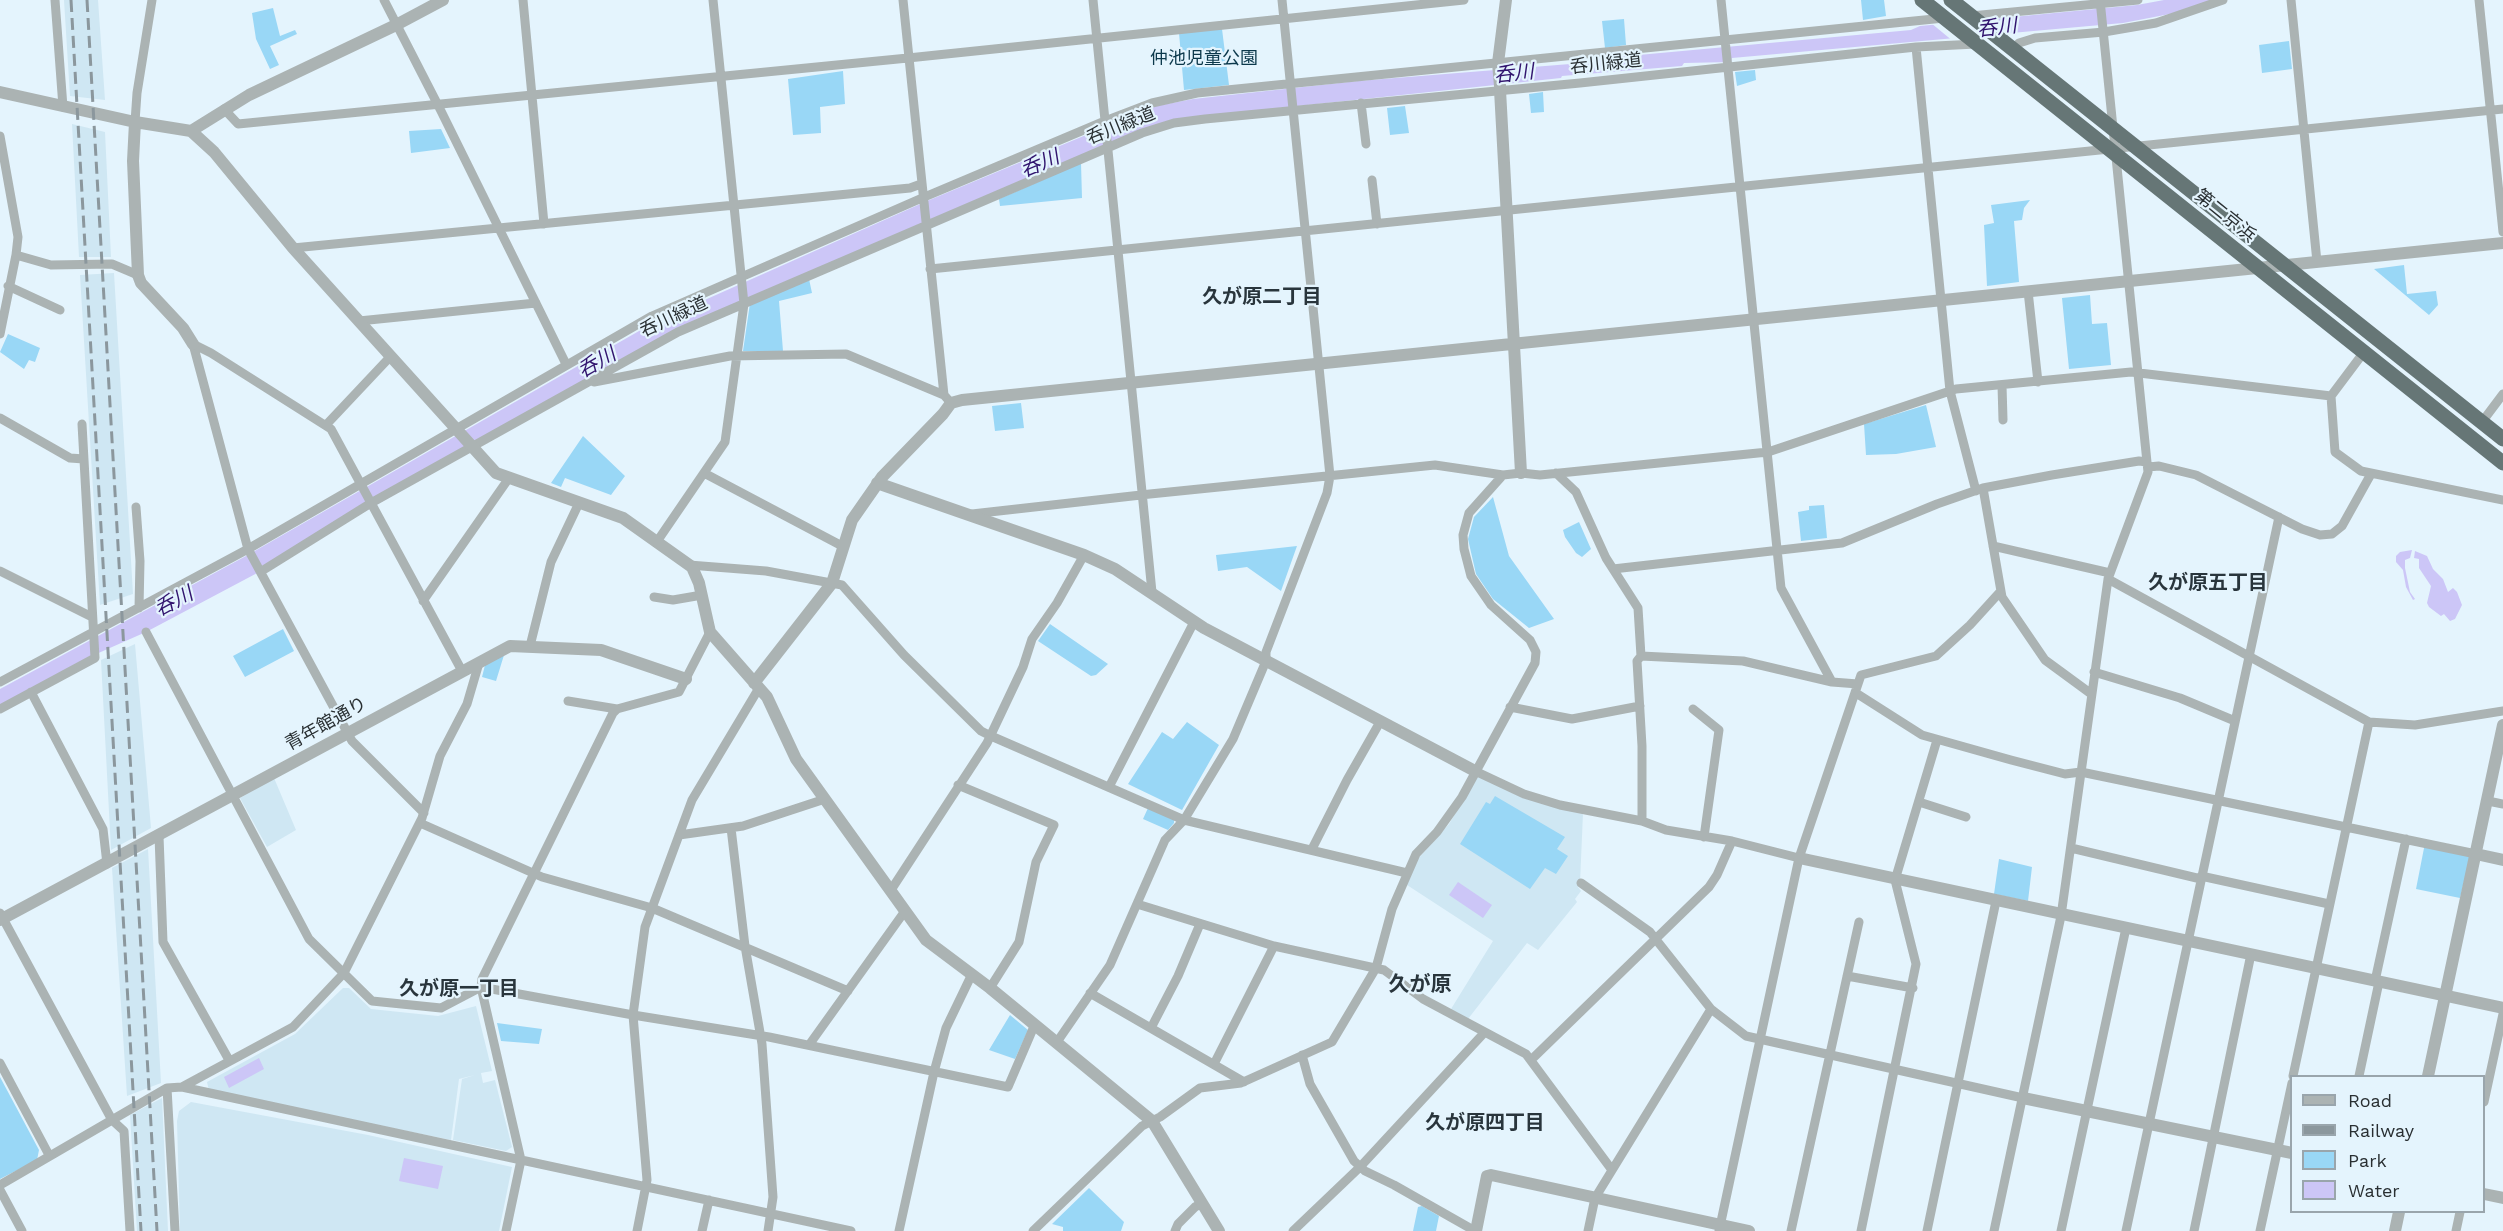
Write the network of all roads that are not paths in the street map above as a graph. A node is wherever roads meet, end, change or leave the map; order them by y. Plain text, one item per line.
1 (55, 0) edge
2 (152, 0) edge
3 (384, 0) edge
4 (443, 0) edge
5 (524, 0) edge
6 (713, 0) edge
7 (903, 0) edge
8 (1093, 0) edge
9 (1282, 0) edge
10 (1464, 0) edge
11 (1506, 0) edge
12 (1721, 0) edge
13 (1922, 0) edge
14 (1951, 0) edge
15 (2138, 0) edge
16 (2223, 0) edge
17 (2303, 0) edge
18 (2479, 0) edge
19 (2291, 1) edge
20 (2100, 3) edge
21 (1973, 17) junction
22 (1284, 18) junction
23 (1947, 19) junction
24 (396, 25) junction
25 (2103, 29) junction
26 (1097, 37) junction
27 (1726, 42) junction
28 (1974, 42) junction
29 (1916, 47) junction
30 (2013, 50) junction
31 (908, 58) junction
32 (1498, 65) junction
33 (1728, 65) junction
34 (721, 76) junction
35 (1290, 86) junction
36 (1500, 88) junction
37 (0, 92) edge
38 (533, 93) junction
39 (1361, 103) junction
40 (438, 104) junction
41 (63, 107) junction
42 (224, 109) junction
43 (1293, 109) junction
44 (2503, 109) edge
45 (2490, 110) junction
46 (135, 122) junction
47 (1105, 123) junction
48 (2304, 129) junction
49 (2113, 130) junction
50 (191, 131) junction
51 (0, 136) edge
52 (1366, 144) dead end
53 (1108, 146) junction
54 (2137, 148) junction
55 (2114, 151) junction
56 (1928, 168) junction
57 (1372, 180) dead end
58 (921, 184) junction
59 (1741, 186) junction
60 (923, 201) junction
61 (733, 204) junction
62 (1507, 211) junction
63 (544, 224) junction
64 (925, 224) junction
65 (1377, 224) junction
66 (498, 228) junction
67 (1306, 231) junction
68 (2503, 232) edge
69 (2503, 243) edge
70 (293, 248) junction
71 (1117, 249) junction
72 (16, 255) junction
73 (2317, 262) junction
74 (2284, 265) junction
75 (2257, 267) junction
76 (930, 269) junction
77 (138, 275) junction
78 (742, 279) junction
79 (2129, 281) junction
80 (6, 284) edge
81 (2028, 291) junction
82 (1941, 301) junction
83 (536, 303) junction
84 (744, 303) junction
85 (60, 310) dead end
86 (1754, 319) junction
87 (359, 321) junction
88 (0, 334) edge
89 (194, 344) junction
90 (1514, 344) junction
91 (2364, 352) junction
92 (737, 356) junction
93 (390, 357) junction
94 (1318, 363) junction
95 (566, 364) junction
96 (2138, 373) junction
97 (1130, 382) junction
98 (2038, 382) junction
99 (586, 383) junction
100 (2001, 385) junction
101 (1950, 391) junction
102 (2503, 394) edge
103 (2331, 396) junction
104 (947, 399) junction
105 (0, 418) edge
106 (2002, 420) dead end
107 (2482, 422) junction
108 (82, 424) dead end
109 (326, 425) junction
110 (457, 430) junction
111 (2503, 439) edge
112 (471, 446) junction
113 (1768, 452) junction
114 (84, 459) junction
115 (2503, 463) edge
116 (2148, 464) junction
117 (704, 473) junction
118 (1521, 473) junction
119 (1556, 473) junction
120 (2372, 474) junction
121 (1503, 475) junction
122 (1330, 476) junction
123 (509, 478) junction
124 (877, 483) junction
125 (363, 486) junction
126 (1979, 490) junction
127 (1142, 494) junction
128 (2503, 500) edge
129 (371, 502) junction
130 (579, 503) junction
131 (136, 507) dead end
132 (969, 515) junction
133 (2279, 517) junction
134 (656, 543) junction
135 (1993, 546) junction
136 (844, 547) junction
137 (248, 549) junction
138 (1777, 549) junction
139 (1084, 555) junction
140 (689, 565) junction
141 (1613, 569) junction
142 (263, 570) junction
143 (0, 571) edge
144 (2109, 576) junction
145 (832, 583) junction
146 (1152, 592) junction
147 (2000, 592) junction
148 (702, 595) junction
149 (654, 597) dead end
150 (423, 601) junction
151 (139, 608) junction
152 (92, 616) junction
153 (1194, 622) junction
154 (93, 632) junction
155 (146, 632) dead end
156 (710, 632) junction
157 (530, 646) junction
158 (1641, 656) junction
159 (2250, 657) junction
160 (1266, 661) junction
161 (479, 663) junction
162 (462, 671) junction
163 (2094, 672) junction
164 (686, 679) junction
165 (0, 682) edge
166 (1832, 682) junction
167 (757, 686) junction
168 (1857, 689) junction
169 (31, 692) junction
170 (2091, 693) junction
171 (568, 700) dead end
172 (1640, 706) junction
173 (1510, 707) junction
174 (0, 709) edge
175 (617, 709) junction
176 (1693, 709) dead end
177 (2503, 711) edge
178 (2235, 721) junction
179 (1380, 722) junction
180 (2369, 722) junction
181 (2503, 725) edge
182 (347, 733) junction
183 (991, 736) junction
184 (1937, 740) junction
185 (1475, 771) junction
186 (2081, 772) junction
187 (958, 785) junction
188 (1109, 787) junction
189 (233, 796) junction
190 (825, 799) junction
191 (2218, 800) junction
192 (2488, 801) junction
193 (1919, 802) junction
194 (2503, 804) edge
195 (424, 813) junction
196 (1966, 817) dead end
197 (1184, 820) junction
198 (1642, 821) junction
199 (420, 823) junction
200 (2346, 826) junction
201 (731, 828) junction
202 (679, 835) junction
203 (159, 836) junction
204 (1704, 837) junction
205 (2406, 839) junction
206 (1732, 841) junction
207 (2070, 848) junction
208 (1312, 849) junction
209 (2476, 854) junction
210 (1799, 858) junction
211 (2503, 860) edge
212 (107, 864) junction
213 (1407, 873) junction
214 (534, 874) junction
215 (2201, 877) junction
216 (1895, 880) junction
217 (1581, 883) dead end
218 (891, 890) junction
219 (1996, 901) junction
220 (1137, 904) junction
221 (2329, 904) junction
222 (652, 908) junction
223 (905, 911) junction
224 (2061, 916) junction
225 (1, 917) edge
226 (1859, 922) dead end
227 (1200, 924) junction
228 (2126, 928) junction
229 (1654, 939) junction
230 (2189, 940) junction
231 (745, 946) junction
232 (1274, 946) junction
233 (2251, 954) junction
234 (1376, 968) junction
235 (2316, 968) junction
236 (344, 973) junction
237 (972, 974) junction
238 (1847, 976) junction
239 (2377, 981) junction
240 (481, 987) junction
241 (990, 988) junction
242 (1912, 988) junction
243 (848, 991) junction
244 (1090, 993) junction
245 (2446, 995) junction
246 (2503, 1008) edge
247 (1711, 1009) junction
248 (2503, 1014) edge
249 (633, 1015) junction
250 (1035, 1024) junction
251 (1151, 1028) junction
252 (1484, 1032) junction
253 (760, 1036) junction
254 (1760, 1041) junction
255 (1057, 1042) junction
256 (809, 1045) junction
257 (1302, 1055) junction
258 (1829, 1056) junction
259 (229, 1060) junction
260 (1531, 1060) junction
261 (0, 1063) edge
262 (1214, 1064) junction
263 (1895, 1070) junction
264 (934, 1072) junction
265 (2293, 1075) edge
266 (2358, 1075) edge
267 (2428, 1075) edge
268 (1244, 1082) junction
269 (1959, 1084) junction
270 (182, 1087) junction
271 (167, 1088) junction
272 (2290, 1092) edge
273 (2485, 1097) edge
274 (2023, 1098) junction
275 (2085, 1111) junction
276 (112, 1120) junction
277 (1152, 1121) junction
278 (2150, 1124) junction
279 (2212, 1138) junction
280 (2277, 1150) junction
281 (2290, 1153) edge
282 (49, 1155) junction
283 (521, 1160) junction
284 (1360, 1167) junction
285 (1612, 1170) junction
286 (0, 1185) edge
287 (646, 1187) junction
288 (0, 1190) edge
289 (2485, 1194) edge
290 (1596, 1198) junction
291 (2503, 1198) edge
292 (709, 1200) junction
293 (1202, 1203) junction
294 (2399, 1213) edge
295 (2460, 1213) edge
296 (772, 1214) junction
297 (1720, 1228) edge
298 (22, 1231) edge
299 (130, 1231) edge
300 (175, 1231) edge
301 (506, 1231) edge
302 (637, 1231) edge
303 (702, 1231) edge
304 (768, 1231) edge
305 (851, 1231) edge
306 (899, 1231) edge
307 (1034, 1231) edge
308 (1175, 1231) edge
309 (1219, 1231) edge
310 (1293, 1231) edge
311 (1475, 1231) edge
312 (1588, 1231) edge
313 (1749, 1231) edge
314 (1791, 1231) edge
315 (1861, 1231) edge
316 (1927, 1231) edge
317 (1994, 1231) edge
318 (2061, 1231) edge
319 (2126, 1231) edge
320 (2194, 1231) edge
321 (2260, 1231) edge
322 (2395, 1231) edge
323 (2456, 1231) edge

1 - 41 street
2 - 46 street
3 - 24 street
4 - 24 street
5 - 38 street
6 - 34 street
7 - 31 street
8 - 26 street
9 - 22 street
10 - 22 street
11 - 32 street
12 - 27 street
13 - 23 highway, 第二京浜
14 - 21 highway, 第二京浜
15 - 20 street
16 - 25 street
17 - 19 street
18 - 45 street
19 - 48 street
20 - 21 street
20 - 25 street
21 - 30 highway, 第二京浜
22 - 26 street
22 - 35 street
23 - 27 street
23 - 28 highway, 第二京浜
24 - 40 street
24 - 42 street
25 - 30 street
25 - 49 street
26 - 31 street
26 - 47 street
27 - 32 street
27 - 33 street
28 - 29 street, 呑川緑道
28 - 55 highway, 第二京浜
29 - 33 street, 呑川緑道
29 - 56 street
30 - 49 highway, 第二京浜
31 - 34 street
31 - 58 street
32 - 35 street
32 - 36 street
33 - 36 street, 呑川緑道
33 - 59 street
34 - 38 street
34 - 61 street
35 - 43 street
35 - 47 street
36 - 39 street, 呑川緑道
36 - 62 street
37 - 41 street
38 - 40 street
38 - 63 street
39 - 43 street, 呑川緑道
39 - 52 street
40 - 42 street
40 - 66 street
41 - 46 street
42 - 50 street
43 - 53 street, 呑川緑道
43 - 67 street
44 - 45 street
45 - 48 street
45 - 68 street
46 - 50 street
46 - 77 street
47 - 53 street
47 - 60 street
48 - 54 street
48 - 73 street
49 - 54 highway, 第二京浜
49 - 55 street
50 - 70 street
51 - 72 street
53 - 64 street, 呑川緑道
53 - 71 street
54 - 55 street
54 - 74 highway, 第二京浜
55 - 56 street
55 - 75 highway, 第二京浜
55 - 79 street
56 - 59 street
56 - 82 street
57 - 65 street
58 - 60 street
58 - 61 street
59 - 62 street
59 - 86 street
60 - 64 street
60 - 78 street
61 - 63 street
61 - 78 street
62 - 65 street
62 - 90 street
63 - 66 street
64 - 76 street
64 - 84 street, 呑川緑道
65 - 67 street
66 - 70 street
66 - 83 street
67 - 71 street
67 - 94 street
69 - 73 street
70 - 87 street
71 - 76 street
71 - 97 street
72 - 77 street
72 - 80 street
73 - 74 street
74 - 75 street
74 - 107 highway, 第二京浜
75 - 79 street
75 - 91 highway, 第二京浜
76 - 104 street
77 - 89 street
78 - 84 street
78 - 95 street
79 - 81 street
79 - 96 street
80 - 85 street
80 - 88 street
81 - 82 street
81 - 98 street
82 - 86 street
82 - 101 street
83 - 87 street
83 - 95 street
84 - 92 street
84 - 99 street, 呑川緑道
86 - 90 street
86 - 113 street
87 - 93 street
89 - 109 street
89 - 137 street
90 - 94 street
90 - 118 street
91 - 103 street
91 - 115 highway, 第二京浜
92 - 99 street
92 - 104 street
92 - 117 street
93 - 109 street
93 - 110 street
94 - 97 street
94 - 122 street
95 - 110 street
96 - 98 street
96 - 103 street
96 - 116 street
97 - 104 street
97 - 127 street
98 - 100 street
99 - 112 street, 呑川緑道
100 - 101 street
100 - 106 street
101 - 113 street
101 - 126 street
102 - 107 street
103 - 120 street
104 - 124 street
105 - 114 street
107 - 111 highway, 第二京浜
108 - 114 street
109 - 125 street
110 - 112 street
110 - 125 street
112 - 123 street
112 - 129 street, 呑川緑道
113 - 119 street
113 - 138 street
114 - 152 street
116 - 126 street
116 - 133 street
116 - 144 street
117 - 134 street
117 - 136 street
118 - 119 street
118 - 121 street
119 - 141 street
120 - 128 street
120 - 133 street
121 - 122 street
121 - 173 street
122 - 127 street
122 - 160 street
123 - 130 street
123 - 150 street
124 - 132 street
124 - 136 street
125 - 129 street
125 - 137 street
126 - 135 street
126 - 138 street
127 - 132 street
127 - 146 street
129 - 142 street, 呑川緑道
129 - 150 street
130 - 134 street
130 - 157 street
131 - 151 street
132 - 139 street
133 - 159 street
134 - 140 street
135 - 144 street
135 - 147 street
136 - 145 street
137 - 142 street
137 - 151 street
138 - 141 street
138 - 166 street
139 - 146 street
139 - 183 street
140 - 145 street
140 - 148 street
141 - 158 street
142 - 182 street
143 - 152 street
144 - 159 street
144 - 163 street
145 - 167 street
145 - 183 street
146 - 153 street
147 - 168 street
147 - 170 street
148 - 149 street
148 - 156 street
150 - 162 street
151 - 154 street
152 - 154 street
153 - 160 street
153 - 188 street
154 - 165 street
154 - 169 street
155 - 189 street
156 - 164 street
156 - 167 street
157 - 161 street, 青年館通り
157 - 164 street, 青年館通り
158 - 166 street
158 - 172 street
159 - 178 street
159 - 180 street
160 - 179 street
160 - 197 street
161 - 162 street, 青年館通り
161 - 195 street
162 - 182 street, 青年館通り
163 - 170 street
163 - 178 street
164 - 175 street
166 - 168 street
167 - 190 street
167 - 202 street
168 - 184 street
168 - 210 street
169 - 174 street
169 - 212 street
170 - 186 street
171 - 175 street
172 - 173 street
172 - 198 street
173 - 185 street
175 - 214 street
176 - 204 street
177 - 180 street
178 - 191 street
179 - 185 street
179 - 208 street
180 - 200 street
181 - 192 street
182 - 189 street, 青年館通り
182 - 195 street
183 - 187 street
183 - 188 street
184 - 186 street
184 - 193 street
185 - 198 street
185 - 213 street
186 - 191 street
186 - 207 street
187 - 218 street
187 - 241 street
188 - 197 street
189 - 203 street, 青年館通り
189 - 236 street
190 - 201 street
190 - 218 street
191 - 200 street
191 - 215 street
192 - 194 street
192 - 209 street
193 - 196 street
193 - 216 street
195 - 199 street
197 - 208 street
197 - 220 street
198 - 204 street
199 - 214 street
199 - 236 street
200 - 205 street
200 - 221 street
201 - 202 street
201 - 231 street
202 - 222 street
203 - 212 street, 青年館通り
203 - 259 street
204 - 206 street
205 - 209 street
205 - 239 street
206 - 210 street
206 - 229 street
207 - 215 street
207 - 224 street
208 - 213 street
209 - 211 street
209 - 245 street
210 - 216 street
210 - 254 street
212 - 225 street, 青年館通り
213 - 234 street
214 - 222 street
214 - 240 street
215 - 221 street
215 - 230 street
216 - 219 street
216 - 242 street
217 - 229 street
218 - 223 street
219 - 224 street
219 - 269 street
220 - 227 street
220 - 244 street
221 - 235 street
222 - 231 street
222 - 249 street
223 - 237 street
223 - 243 street
224 - 228 street
224 - 274 street
225 - 276 street
226 - 238 street
227 - 232 street
227 - 251 street
228 - 230 street
228 - 275 street
229 - 247 street
229 - 260 street
230 - 233 street
230 - 278 street
231 - 243 street
231 - 253 street
232 - 234 street
232 - 262 street
233 - 235 street
233 - 279 street
234 - 252 street
234 - 257 street
235 - 239 street
235 - 265 street
236 - 240 street
236 - 259 street
237 - 241 street
237 - 264 street
238 - 242 street
238 - 258 street
239 - 245 street
239 - 266 street
240 - 249 street
240 - 283 street
241 - 250 street
242 - 263 street
243 - 256 street
244 - 251 street
244 - 255 street
245 - 246 street
245 - 267 street
247 - 254 street
247 - 285 street
248 - 273 street
249 - 253 street
249 - 287 street
250 - 255 street
250 - 264 street
251 - 262 street
252 - 260 street
252 - 284 street
253 - 256 street
253 - 296 street
254 - 258 street
254 - 297 street
255 - 277 street
256 - 264 street
257 - 268 street
257 - 284 street
258 - 263 street
258 - 314 street
259 - 270 street
260 - 285 street
261 - 282 street
262 - 268 street
263 - 269 street
263 - 315 street
264 - 306 street
268 - 277 street
269 - 274 street
269 - 316 street
270 - 271 street
270 - 283 street
271 - 276 street
271 - 300 street
272 - 280 street
274 - 275 street
274 - 317 street
275 - 278 street
275 - 318 street
276 - 282 street
276 - 299 street
277 - 293 street
277 - 307 street
278 - 279 street
278 - 319 street
279 - 280 street
279 - 320 street
280 - 281 street
280 - 321 street
282 - 286 street
283 - 287 street
283 - 301 street
284 - 310 street
284 - 311 street
285 - 290 street
287 - 292 street
287 - 302 street
288 - 298 street
289 - 291 street
290 - 297 street
290 - 311 street
290 - 312 street
292 - 296 street
292 - 303 street
293 - 308 street
293 - 309 street
294 - 322 street
295 - 323 street
296 - 304 street
296 - 305 street
297 - 313 street

